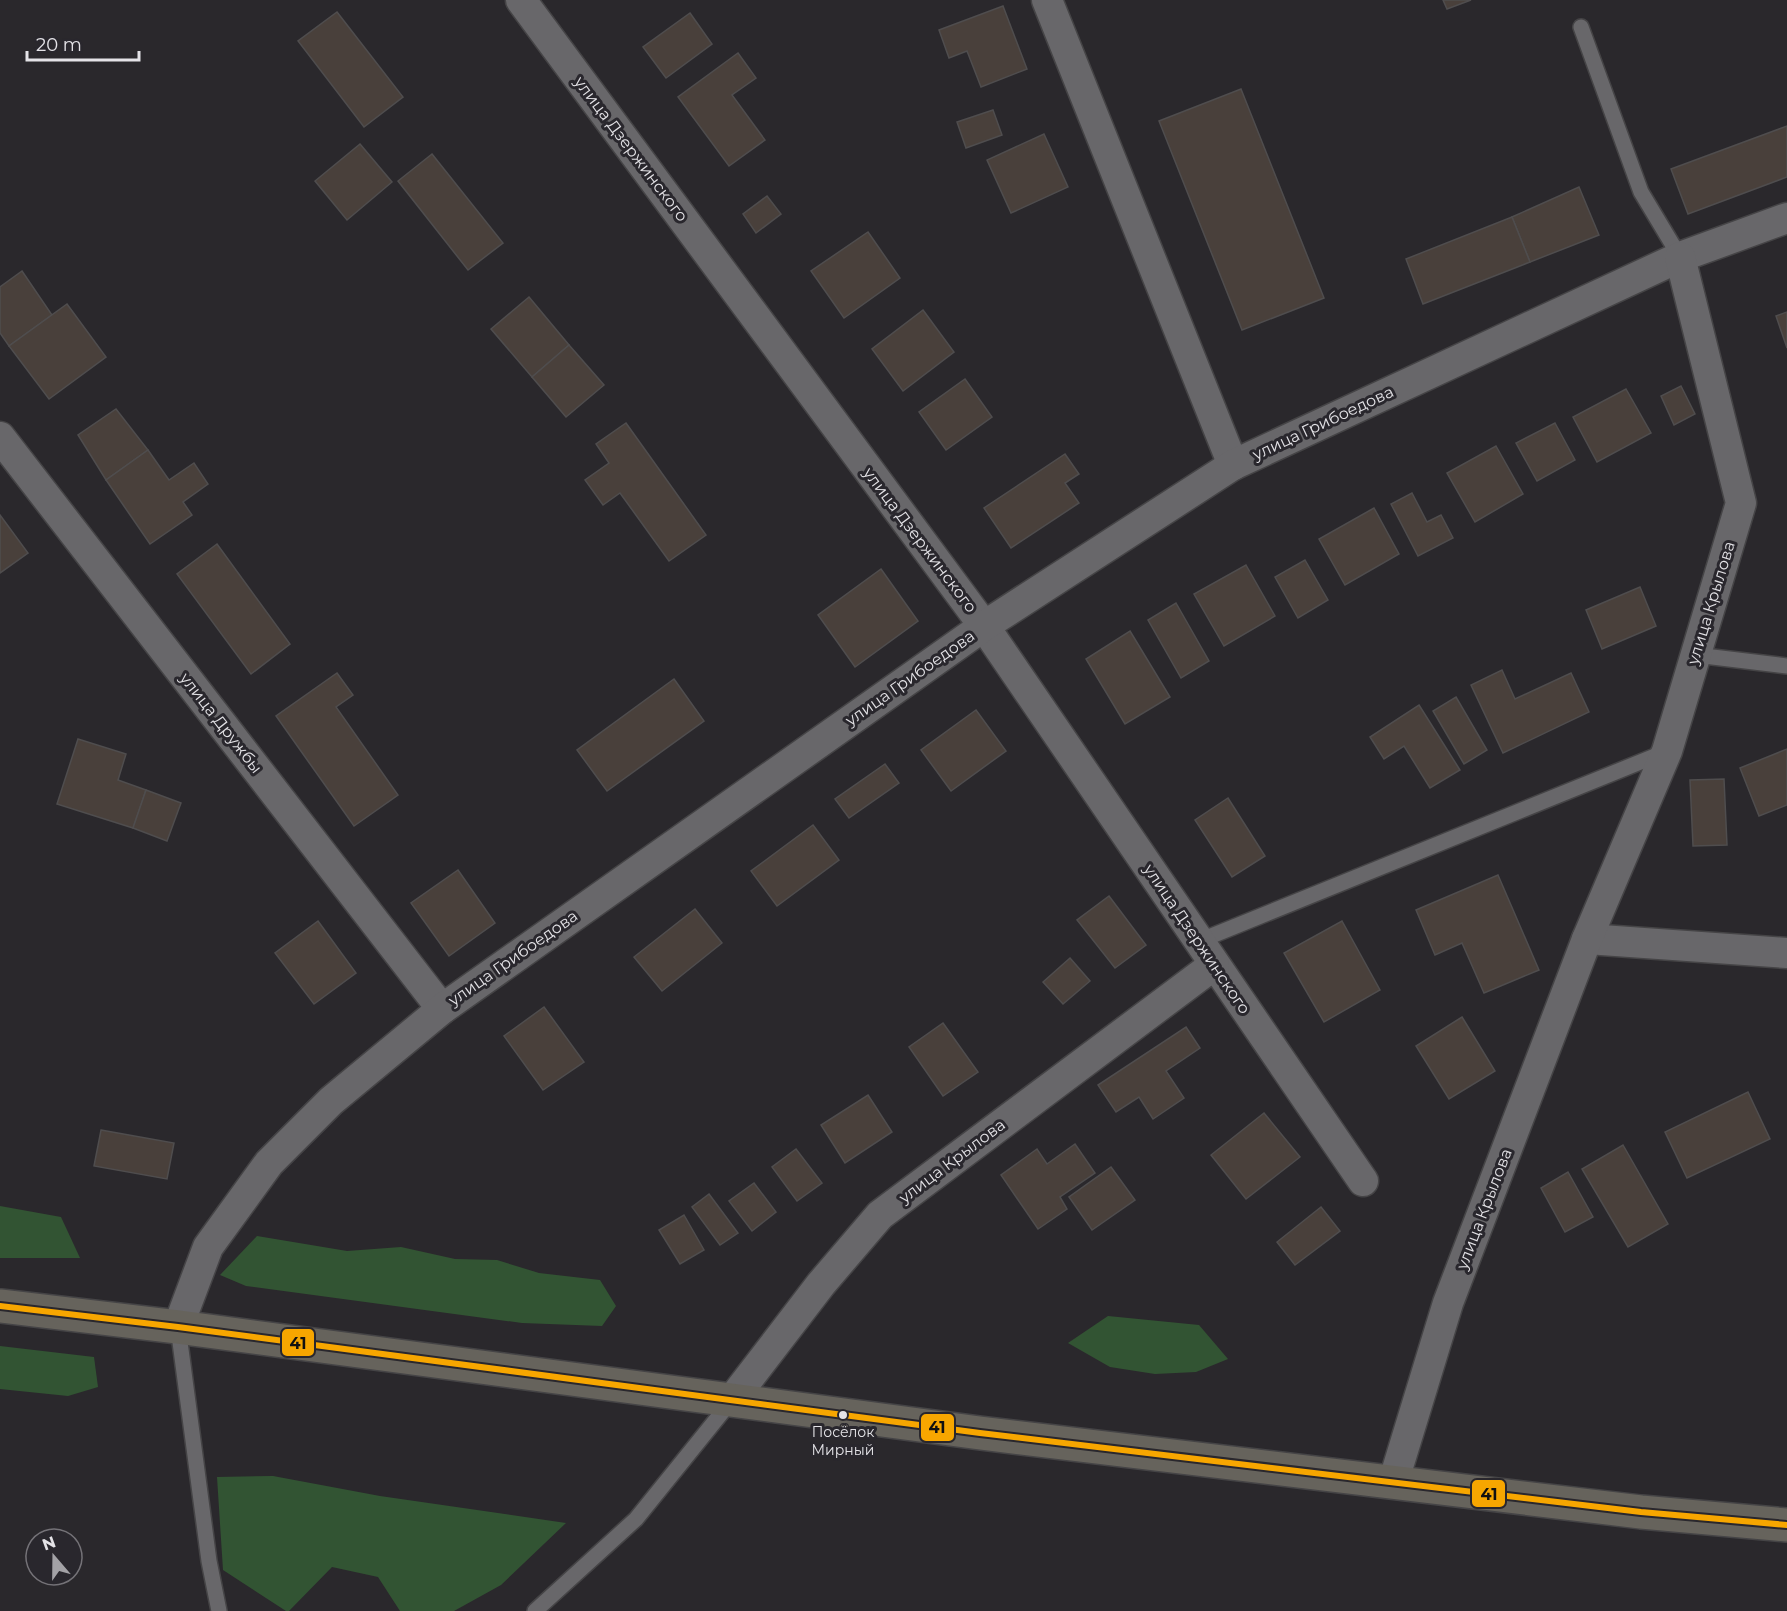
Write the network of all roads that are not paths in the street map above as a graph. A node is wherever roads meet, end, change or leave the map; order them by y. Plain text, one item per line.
1 (521, 0) edge
2 (1047, 0) edge
3 (1581, 27) dead end
4 (1787, 218) edge
5 (1680, 257) junction
6 (0, 437) edge
7 (1233, 465) junction
8 (984, 626) junction
9 (1696, 655) junction
10 (1787, 666) edge
11 (1667, 751) junction
12 (1587, 939) junction
13 (1207, 953) junction
14 (1787, 953) edge
15 (442, 1009) junction
16 (1363, 1181) dead end
17 (0, 1306) edge
18 (178, 1327) junction
19 (732, 1400) junction
20 (1393, 1483) junction
21 (1787, 1525) edge
22 (219, 1611) edge
23 (535, 1611) edge

1 - 8 street, улица Дзержинского
2 - 7 street
3 - 5 lane
4 - 5 street, улица Грибоедова
5 - 7 street, улица Грибоедова
5 - 9 street, улица Крылова
6 - 15 street, улица Дружбы
7 - 8 street, улица Грибоедова
8 - 13 street, улица Дзержинского
8 - 15 street, улица Грибоедова
9 - 10 lane
9 - 11 street, улица Крылова
11 - 12 street, улица Крылова
11 - 13 lane
12 - 14 street
12 - 20 street, улица Крылова
13 - 16 street, улица Дзержинского
13 - 19 street, улица Крылова
15 - 18 street, улица Грибоедова
17 - 18 highway
18 - 19 highway
18 - 22 lane
19 - 20 highway
19 - 23 lane
20 - 21 highway

